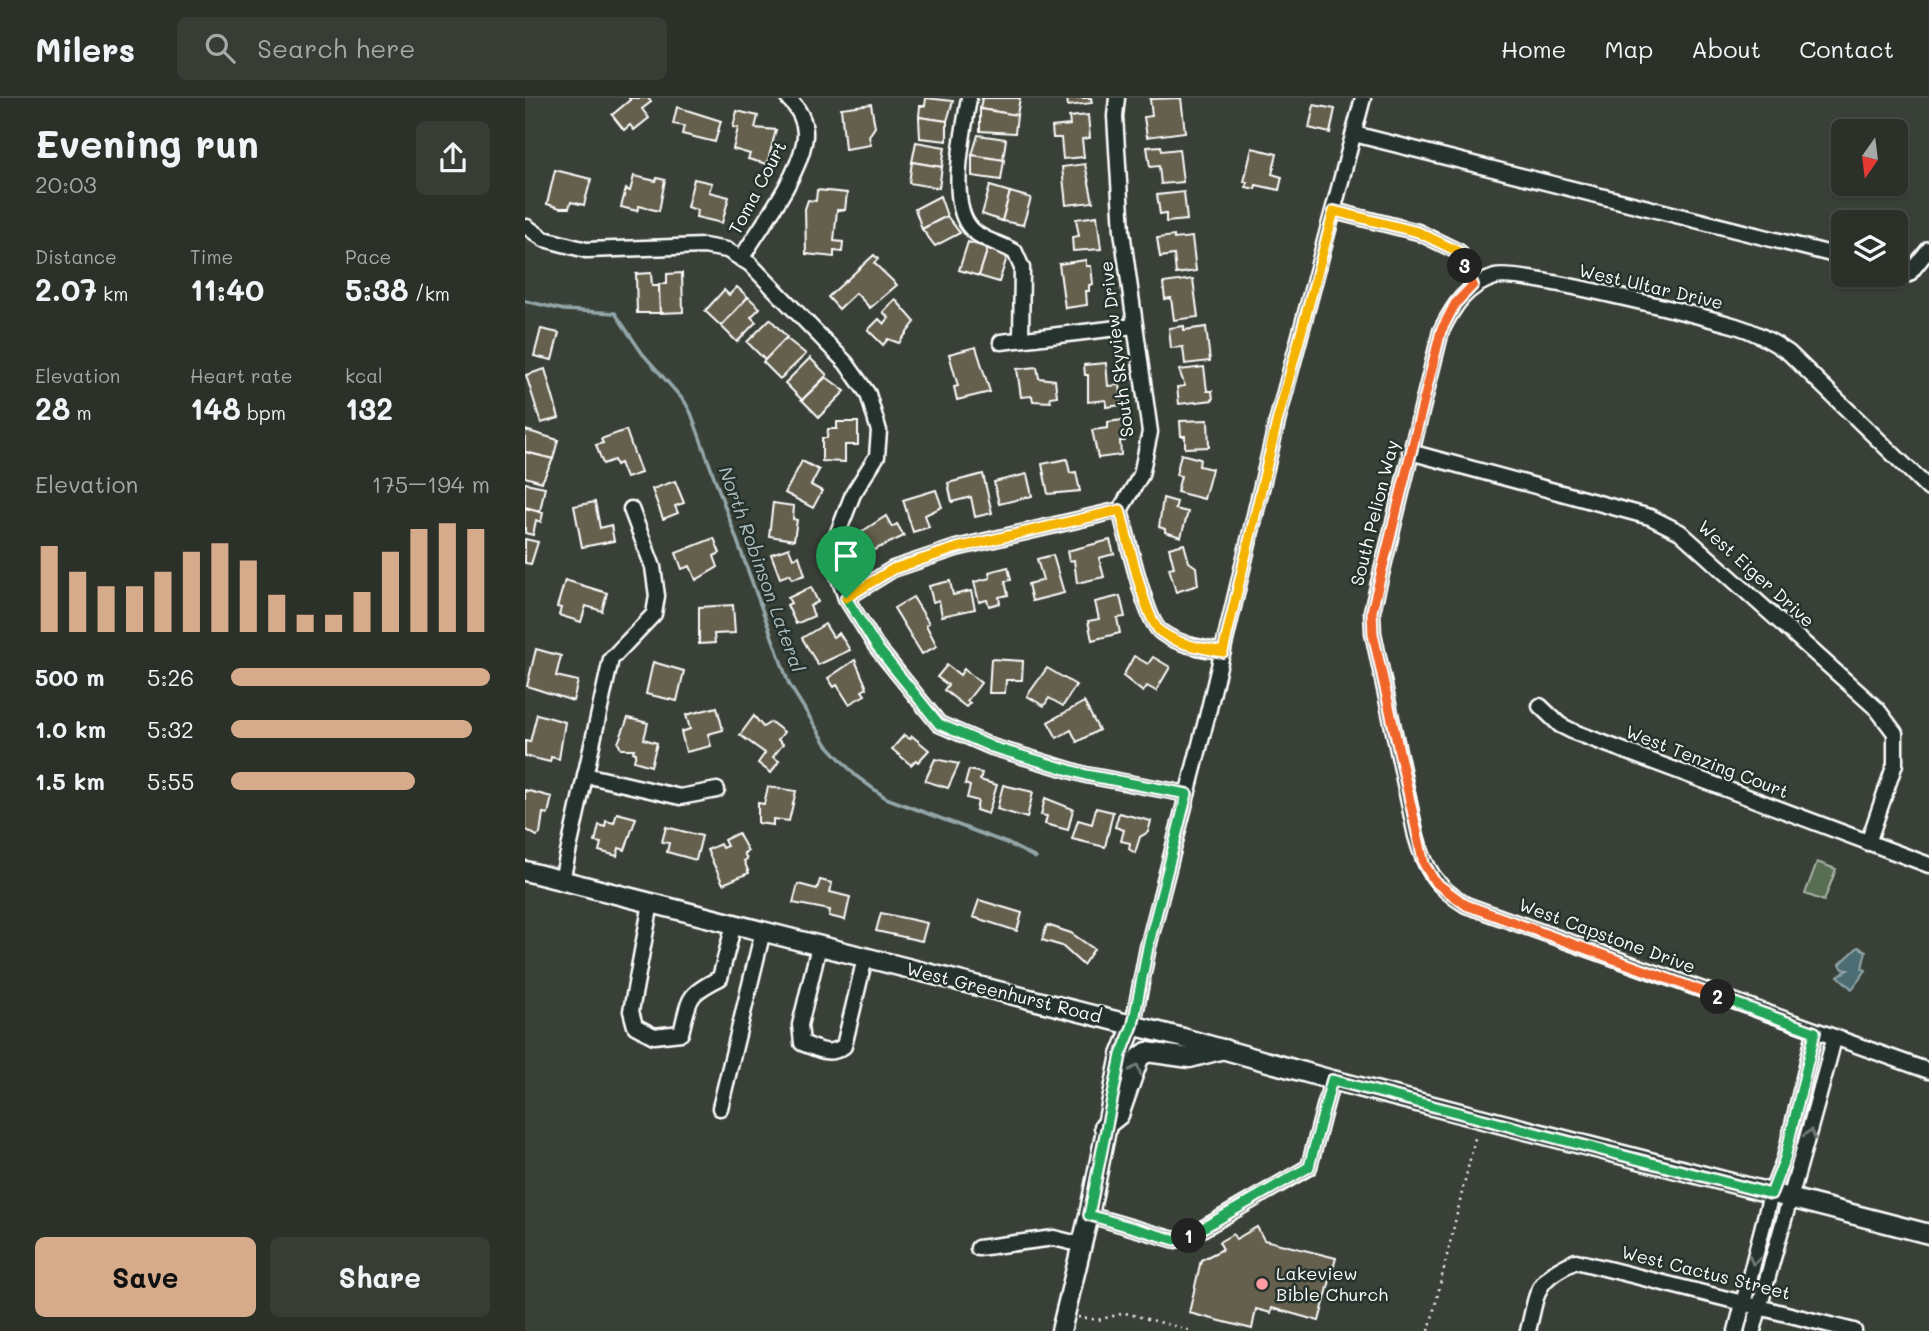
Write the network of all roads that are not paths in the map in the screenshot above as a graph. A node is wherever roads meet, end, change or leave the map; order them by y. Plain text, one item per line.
1 (788, 98) edge
2 (969, 98) edge
3 (1118, 98) edge
4 (1363, 98) edge
5 (1354, 134) junction
6 (1334, 211) junction
7 (526, 228) edge
8 (1929, 249) edge
9 (1831, 254) edge
10 (741, 259) junction
11 (1908, 274) edge
12 (1473, 285) junction
13 (1134, 326) junction
14 (1021, 339) junction
15 (1001, 342) dead end
16 (1410, 452) junction
17 (1929, 489) edge
18 (631, 509) dead end
19 (1120, 510) junction
20 (846, 598) junction
21 (1223, 652) junction
22 (1540, 706) dead end
23 (585, 775) junction
24 (717, 790) dead end
25 (1187, 794) junction
26 (1868, 843) junction
27 (1929, 865) edge
28 (525, 871) edge
29 (562, 880) junction
30 (1435, 882) joint
31 (651, 903) junction
32 (734, 924) junction
33 (762, 931) junction
34 (819, 946) junction
35 (865, 958) junction
36 (1133, 1025) junction
37 (1815, 1032) junction
38 (1834, 1038) junction
39 (1224, 1049) junction
40 (1929, 1071) edge
41 (1332, 1080) junction
42 (720, 1108) dead end
43 (1104, 1127) junction
44 (1780, 1196) junction
45 (1089, 1215) junction
46 (1929, 1234) edge
47 (1082, 1245) junction
48 (978, 1248) dead end
49 (1743, 1302) junction
50 (1759, 1306) junction
51 (1063, 1322) edge
52 (1528, 1331) edge
53 (1736, 1331) edge
54 (1753, 1331) edge
55 (1854, 1331) edge

1 - 10 street, Toma Court
2 - 14 street
3 - 13 street, South Skyview Drive
4 - 5 street
5 - 6 street
5 - 9 street
6 - 12 street
6 - 21 street
7 - 10 street
8 - 11 street
10 - 20 street
12 - 16 street, South Pelion Way
12 - 17 street, West Ultar Drive
13 - 14 street
13 - 19 street, South Skyview Drive
14 - 15 street
16 - 26 street, West Eiger Drive
16 - 30 street, South Pelion Way
18 - 23 street
19 - 20 street
19 - 21 street
20 - 25 street
21 - 25 street
22 - 26 street, West Tenzing Court
23 - 24 street
23 - 29 street
25 - 36 street
26 - 27 street, West Tenzing Court
28 - 29 main road, West Greenhurst Road
29 - 31 main road, West Greenhurst Road
30 - 37 street, West Capstone Drive
31 - 32 main road, West Greenhurst Road
31 - 32 street
32 - 33 main road, West Greenhurst Road
33 - 34 main road, West Greenhurst Road
33 - 42 street
34 - 35 main road, West Greenhurst Road
34 - 35 street
35 - 36 main road, West Greenhurst Road
36 - 39 main road, West Greenhurst Road
36 - 43 main road
37 - 38 street, West Capstone Drive
37 - 44 street
38 - 40 street, West Capstone Drive
44 -> 38 street
39 - 41 main road, West Greenhurst Road
43 -> 39 main road
41 - 44 main road, West Greenhurst Road
41 - 45 street
43 - 45 main road
44 - 46 main road, West Greenhurst Road
44 -> 49 street
44 - 50 street
45 - 47 main road
47 - 48 street
47 - 51 main road
49 - 50 street, West Cactus Street
49 - 52 street, West Cactus Street
49 - 53 street
50 - 54 street
50 - 55 street, West Cactus Street

